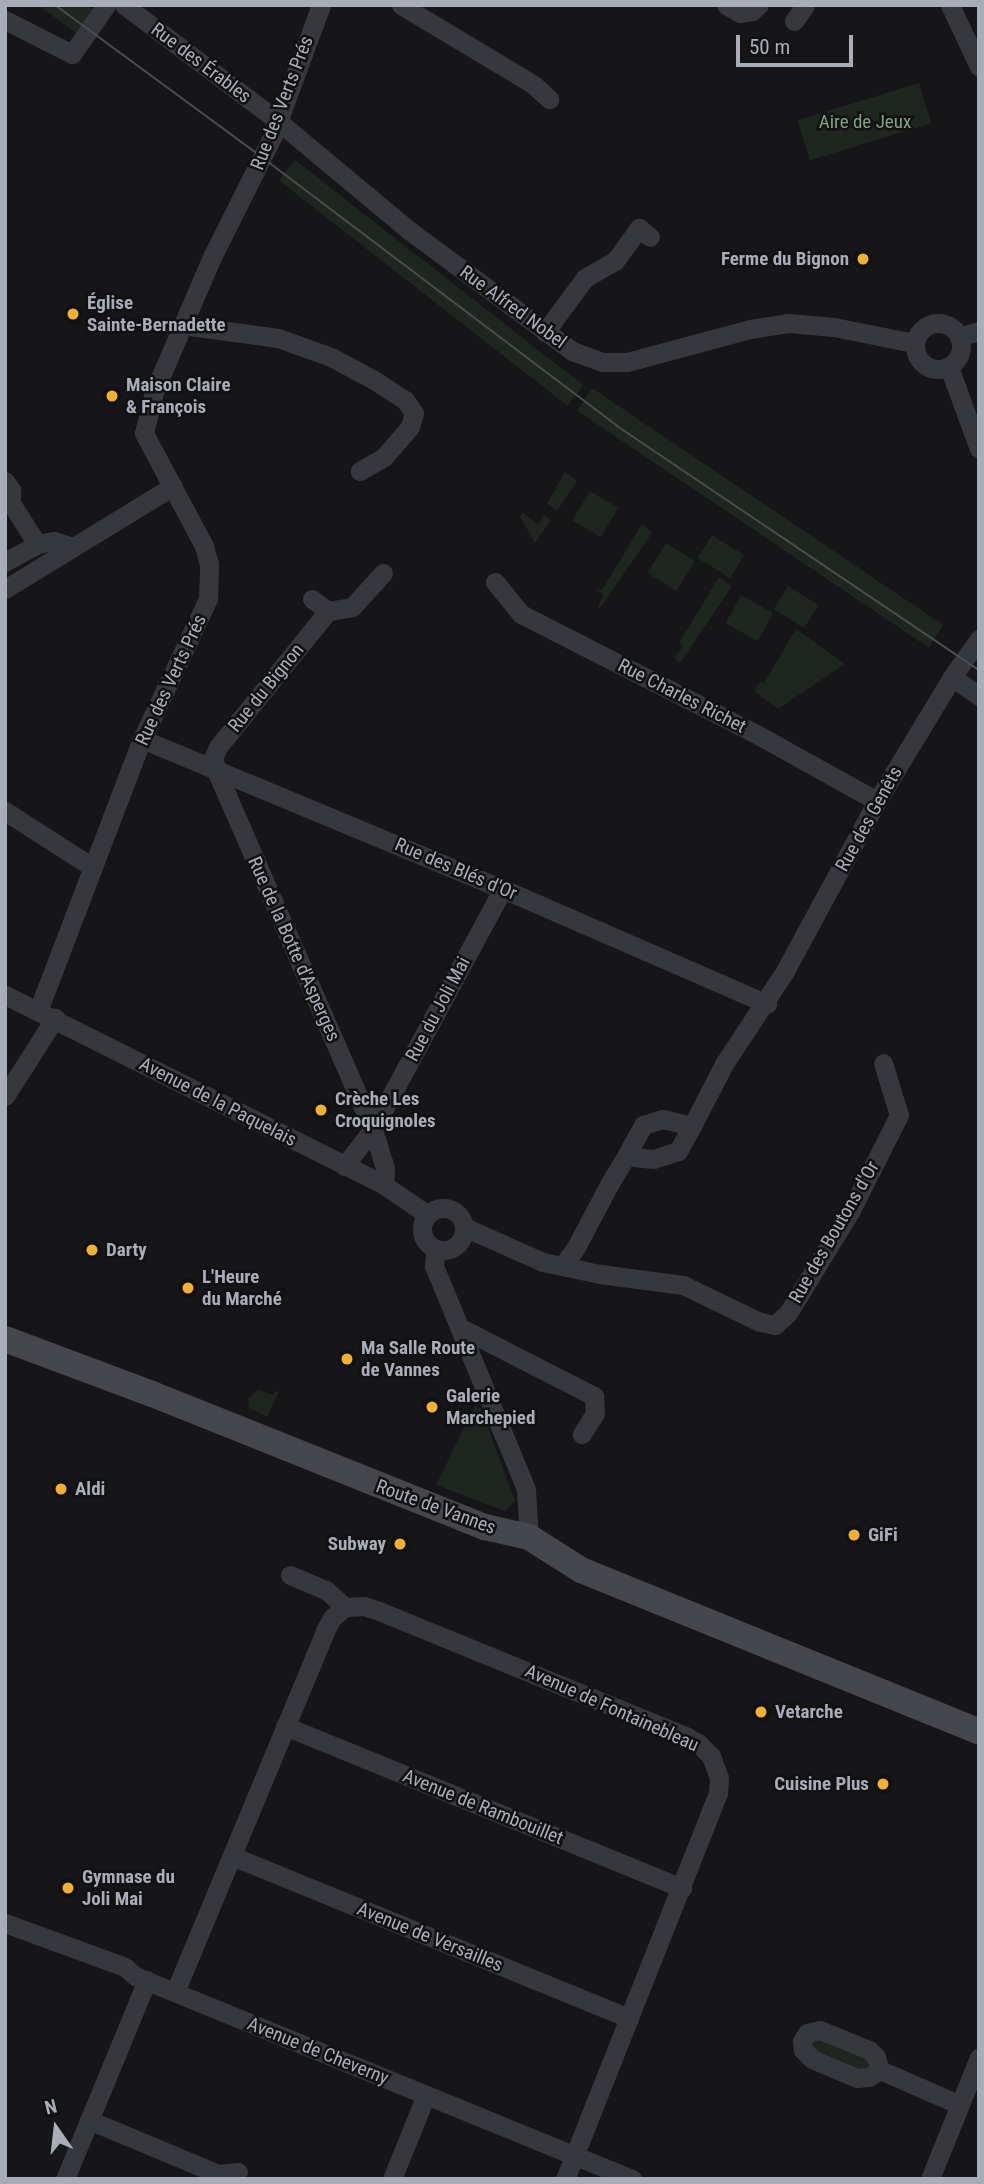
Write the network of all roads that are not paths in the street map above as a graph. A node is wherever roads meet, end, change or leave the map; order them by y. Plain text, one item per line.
1 (106, 5) edge
2 (124, 5) edge
3 (321, 5) edge
4 (401, 5) edge
5 (726, 5) edge
6 (950, 5) edge
7 (755, 8) edge
8 (5, 20) edge
9 (979, 67) edge
10 (549, 99) dead end
11 (279, 121) junction
12 (640, 229) dead end
13 (182, 325) junction
14 (979, 331) edge
15 (544, 332) junction
16 (959, 337) junction
17 (914, 344) junction
18 (949, 367) junction
19 (979, 449) edge
20 (360, 471) dead end
21 (5, 481) edge
22 (173, 485) junction
23 (37, 544) junction
24 (72, 547) junction
25 (5, 562) edge
26 (383, 573) dead end
27 (495, 582) dead end
28 (5, 589) edge
29 (312, 599) dead end
30 (328, 611) junction
31 (979, 639) edge
32 (952, 677) junction
33 (979, 696) edge
34 (142, 739) junction
35 (215, 768) junction
36 (877, 802) junction
37 (5, 811) edge
38 (92, 867) junction
39 (503, 889) junction
40 (5, 995) edge
41 (767, 1004) junction
42 (47, 1015) junction
43 (883, 1063) dead end
44 (5, 1096) edge
45 (692, 1126) junction
46 (373, 1129) junction
47 (626, 1156) junction
48 (344, 1166) junction
49 (384, 1185) junction
50 (428, 1214) junction
51 (464, 1227) junction
52 (436, 1249) junction
53 (562, 1266) junction
54 (459, 1327) junction
55 (5, 1339) edge
56 (582, 1433) dead end
57 (529, 1537) junction
58 (290, 1575) dead end
59 (345, 1608) junction
60 (285, 1727) junction
61 (979, 1732) edge
62 (232, 1856) junction
63 (681, 1888) junction
64 (5, 1923) edge
65 (147, 1980) junction
66 (176, 1992) junction
67 (629, 2018) junction
68 (979, 2057) edge
69 (880, 2070) dead end
70 (426, 2095) junction
71 (960, 2105) junction
72 (89, 2120) junction
73 (574, 2155) junction
74 (238, 2172) dead end
75 (65, 2179) edge
76 (392, 2179) edge
77 (565, 2179) edge
78 (632, 2179) edge
79 (930, 2179) edge

1 - 8 street
2 - 11 street, Rue des Érables
3 - 11 street, Rue des Verts Prés
4 - 10 street
5 - 7 street
6 - 9 street
11 - 13 street, Rue des Verts Prés
11 - 15 street, Rue Alfred Nobel
12 - 15 street
13 - 20 street
13 - 22 street, Rue des Verts Prés
14 - 16 street
15 - 17 street, Rue Alfred Nobel
16 - 17 street
16 - 18 street
17 - 18 street
18 - 19 street
21 - 23 street
22 - 24 street
22 - 34 street, Rue des Verts Prés
23 - 24 street
23 - 25 street
24 - 28 street
26 - 30 street
27 - 36 street, Rue Charles Richet
29 - 30 street
30 - 35 street, Rue du Bignon
31 - 32 street, Rue des Genêts
32 - 33 street
32 - 36 street, Rue des Genêts
34 - 35 street, Rue des Blés d'Or
34 - 38 street, Rue des Verts Prés
35 - 39 street, Rue des Blés d'Or
35 - 46 street, Rue de la Botte d'Asperges
36 - 41 street, Rue des Genêts
37 - 38 street
38 - 42 street, Rue des Verts Prés
39 - 41 street, Rue des Blés d'Or
39 - 46 street, Rue du Joli Mai
40 - 42 street, Avenue de la Paquelais
41 - 45 street, Rue des Genêts
42 - 44 street, Rue des Verts Prés
42 - 48 street, Avenue de la Paquelais
43 - 53 street, Rue des Boutons d'Or
45 - 47 street, Rue des Genêts
45 - 47 street
46 - 48 street
46 - 49 street, Rue de la Botte d'Asperges
47 - 53 street
48 - 49 street, Avenue de la Paquelais
49 - 50 street, Avenue de la Paquelais
50 - 51 street
50 - 52 street
51 - 52 street
51 - 53 street, Rue des Boutons d'Or
52 - 54 street
54 - 56 street
54 - 57 street
55 - 57 main road, Route de Vannes
57 - 61 main road, Route de Vannes
58 - 59 street
59 - 60 street
59 - 63 street, Avenue de Fontainebleau
60 - 62 street
60 - 63 street, Avenue de Rambouillet
62 - 66 street
62 - 67 street, Avenue de Versailles
63 - 67 street, Avenue de Fontainebleau
64 - 65 street, Avenue de Cheverny
65 - 66 street, Avenue de Cheverny
65 - 72 street
66 - 70 street, Avenue de Cheverny
67 - 73 street, Avenue de Fontainebleau
68 - 71 street
69 - 71 street
70 - 73 street, Avenue de Cheverny
70 - 76 street
71 - 79 street
72 - 74 street
72 - 75 street
73 - 77 street, Avenue de Fontainebleau
73 - 78 street, Avenue de Cheverny

